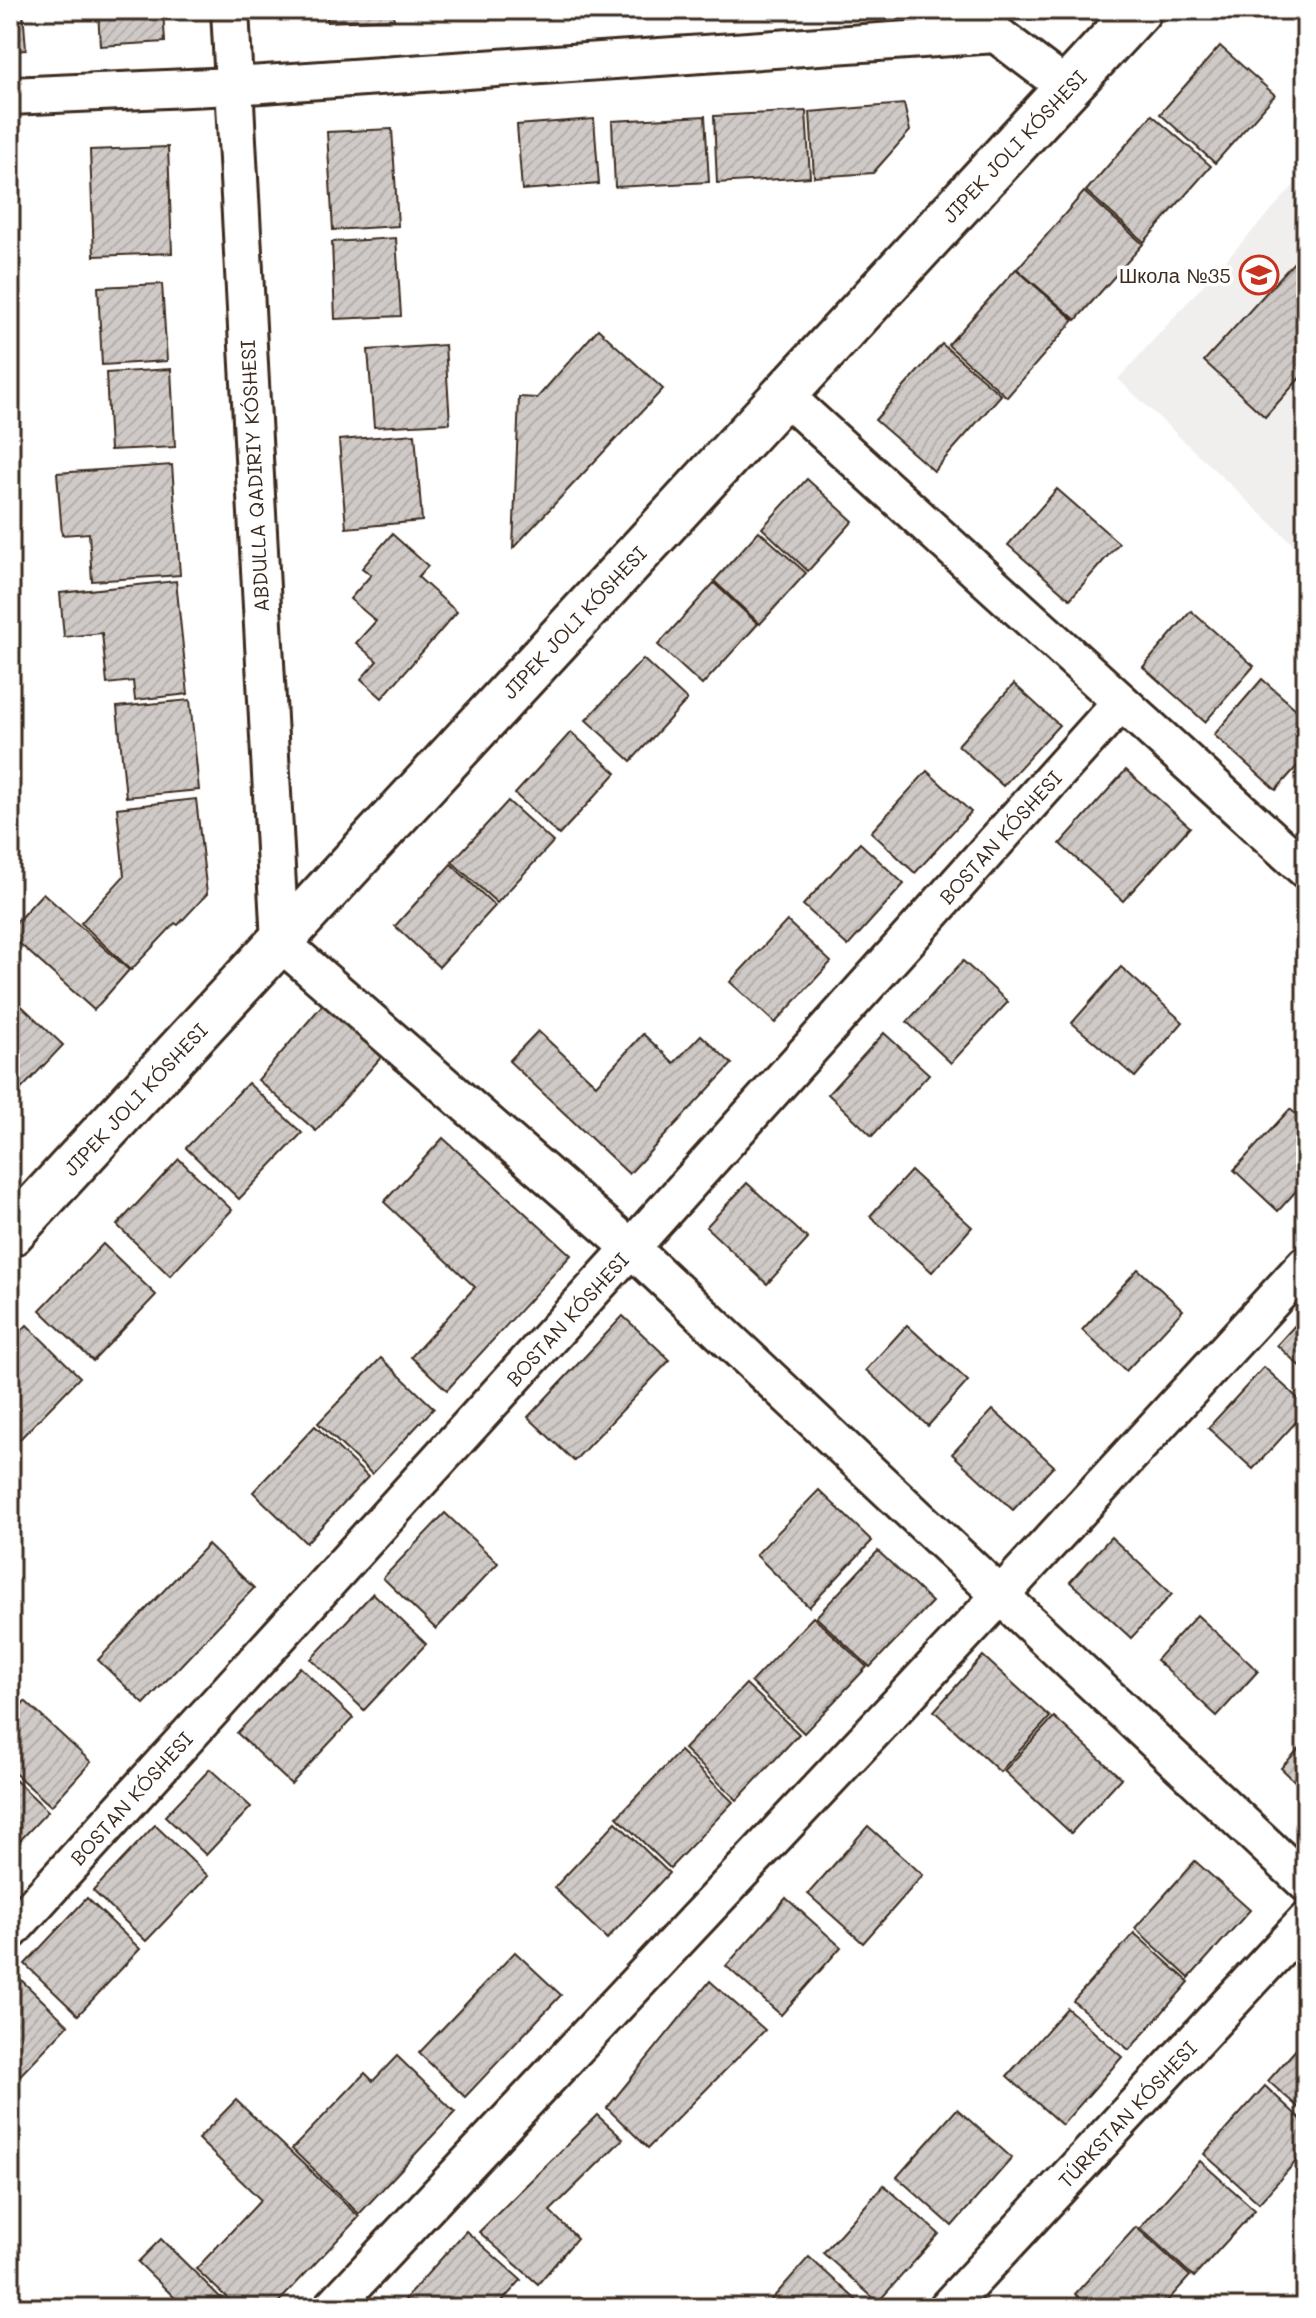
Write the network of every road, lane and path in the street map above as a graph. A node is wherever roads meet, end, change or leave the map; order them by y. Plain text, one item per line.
1 (230, 10) edge
2 (1139, 10) edge
3 (999, 22) edge
4 (233, 86) junction
5 (1067, 88) junction
6 (10, 96) edge
7 (784, 395) junction
8 (1121, 702) junction
9 (1306, 870) edge
10 (280, 942) junction
11 (10, 1234) edge
12 (631, 1248) junction
13 (1306, 1264) edge
14 (1001, 1595) junction
15 (1306, 1883) edge
16 (1306, 1921) edge
17 (10, 1932) edge
18 (332, 2308) edge
19 (947, 2308) edge

1 - 4 street
2 - 5 street
3 - 4 street
3 - 5 street
4 - 6 street
4 - 10 street
5 - 7 street
7 - 8 street
7 - 10 street
8 - 9 street
8 - 12 street, BOSTAN KÓSHESI
10 - 11 street
10 - 12 street
12 - 14 street
12 - 17 street, BOSTAN KÓSHESI
13 - 14 street
14 - 15 street
14 - 18 street
16 - 19 street, TÚRKSTAN KÓSHESI

